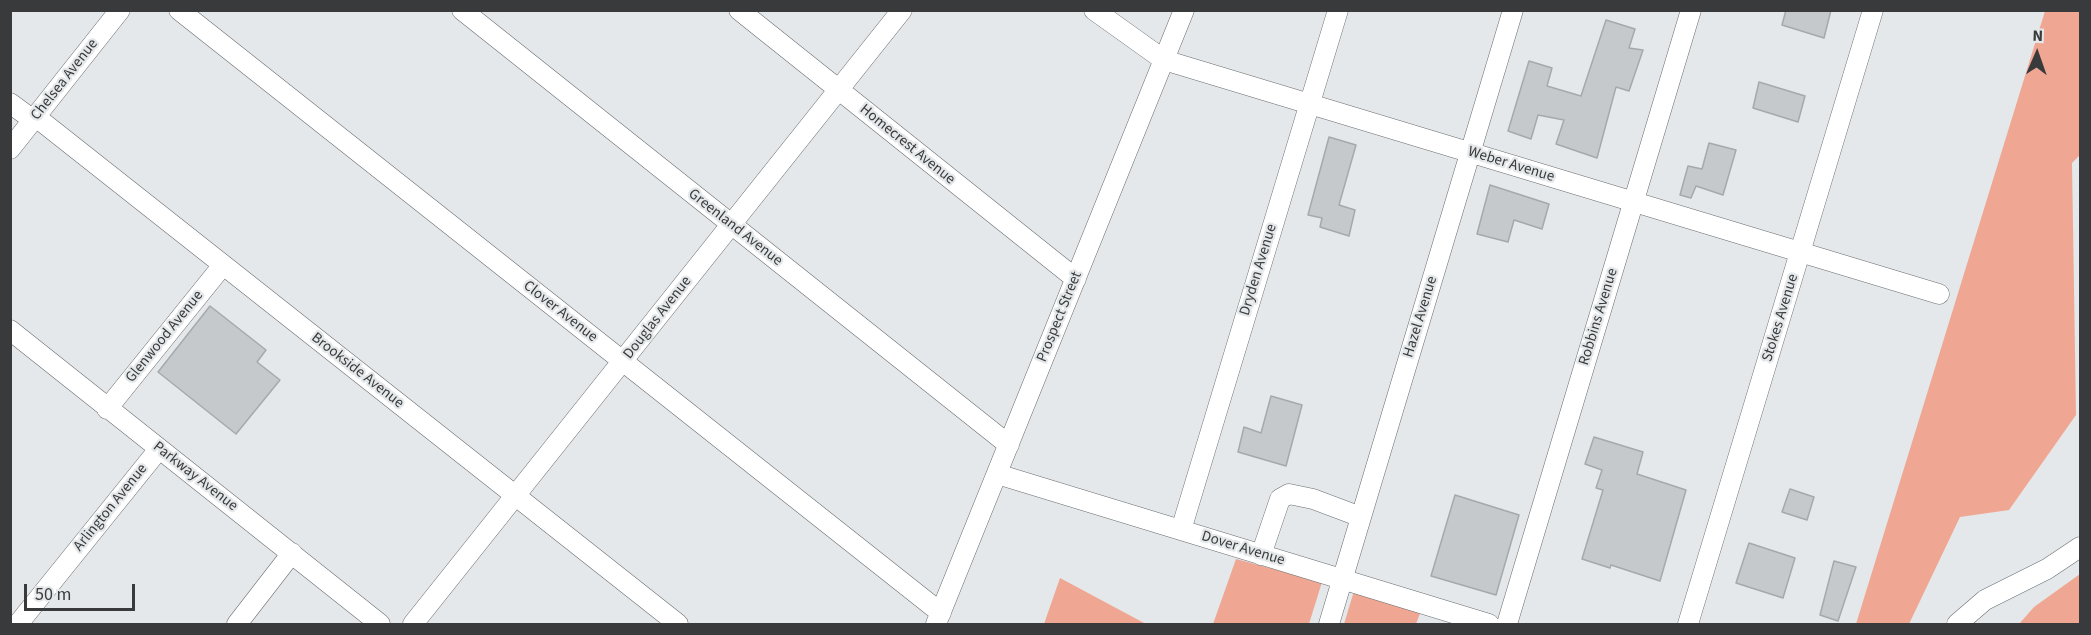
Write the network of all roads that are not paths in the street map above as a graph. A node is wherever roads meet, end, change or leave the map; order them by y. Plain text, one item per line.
1 (120, 10) edge
2 (179, 10) edge
3 (462, 10) edge
4 (739, 10) edge
5 (902, 10) edge
6 (1094, 10) edge
7 (1184, 10) edge
8 (1338, 10) edge
9 (1513, 10) edge
10 (1691, 10) edge
11 (1873, 10) edge
12 (1164, 60) junction
13 (839, 90) junction
14 (10, 103) edge
15 (1310, 104) junction
16 (35, 119) junction
17 (10, 149) edge
18 (1471, 153) junction
19 (1634, 202) junction
20 (731, 225) junction
21 (1801, 252) junction
22 (223, 265) junction
23 (1076, 279) junction
24 (1939, 294) dead end
25 (10, 330) edge
26 (623, 362) junction
27 (107, 409) junction
28 (1009, 445) junction
29 (159, 449) junction
30 (997, 474) junction
31 (516, 496) junction
32 (1361, 517) junction
33 (1181, 530) junction
34 (2080, 547) edge
35 (292, 553) junction
36 (1261, 555) junction
37 (1342, 580) junction
38 (939, 619) edge
39 (18, 624) edge
40 (237, 624) edge
41 (380, 624) edge
42 (413, 624) edge
43 (678, 624) edge
44 (1329, 624) edge
45 (1488, 624) edge
46 (1507, 624) edge
47 (1688, 624) edge
48 (1957, 624) edge

1 - 16 street, Chelsea Avenue
2 - 26 street, Clover Avenue
3 - 20 street, Greenland Avenue
4 - 13 street, Homecrest Avenue
5 - 13 street, Douglas Avenue
6 - 12 street, Weber Avenue
7 - 12 street, Prospect Street
8 - 15 street, Dryden Avenue
9 - 18 street, Hazel Avenue
10 - 19 street, Robbins Avenue
11 - 21 street, Stokes Avenue
12 - 15 street, Weber Avenue
12 - 23 street, Prospect Street
13 - 20 street, Douglas Avenue
13 - 23 street, Homecrest Avenue
14 - 16 street, Brookside Avenue
15 - 18 street, Weber Avenue
15 - 33 street, Dryden Avenue
16 - 17 street, Chelsea Avenue
16 - 22 street, Brookside Avenue
18 - 19 street, Weber Avenue
18 - 32 street, Hazel Avenue
19 - 21 street, Weber Avenue
19 - 46 street, Robbins Avenue
20 - 26 street, Douglas Avenue
20 - 28 street, Greenland Avenue
21 - 24 street, Weber Avenue
21 - 47 street, Stokes Avenue
22 - 27 street, Glenwood Avenue
22 - 31 street, Brookside Avenue
23 - 28 street, Prospect Street
25 - 27 street, Parkway Avenue
26 - 31 street, Douglas Avenue
26 - 38 street, Clover Avenue
27 - 29 street, Parkway Avenue
28 - 30 street, Prospect Street
29 - 35 street, Parkway Avenue
29 - 39 street, Arlington Avenue
30 - 33 street, Dover Avenue
30 - 38 street, Prospect Street
31 - 42 street, Douglas Avenue
31 - 43 street, Brookside Avenue
32 - 36 street
32 - 37 street, Hazel Avenue
33 - 36 street, Dover Avenue
34 - 48 street
35 - 40 street
35 - 41 street, Parkway Avenue
36 - 37 street, Dover Avenue
37 - 44 street, Hazel Avenue
37 - 45 street, Dover Avenue

